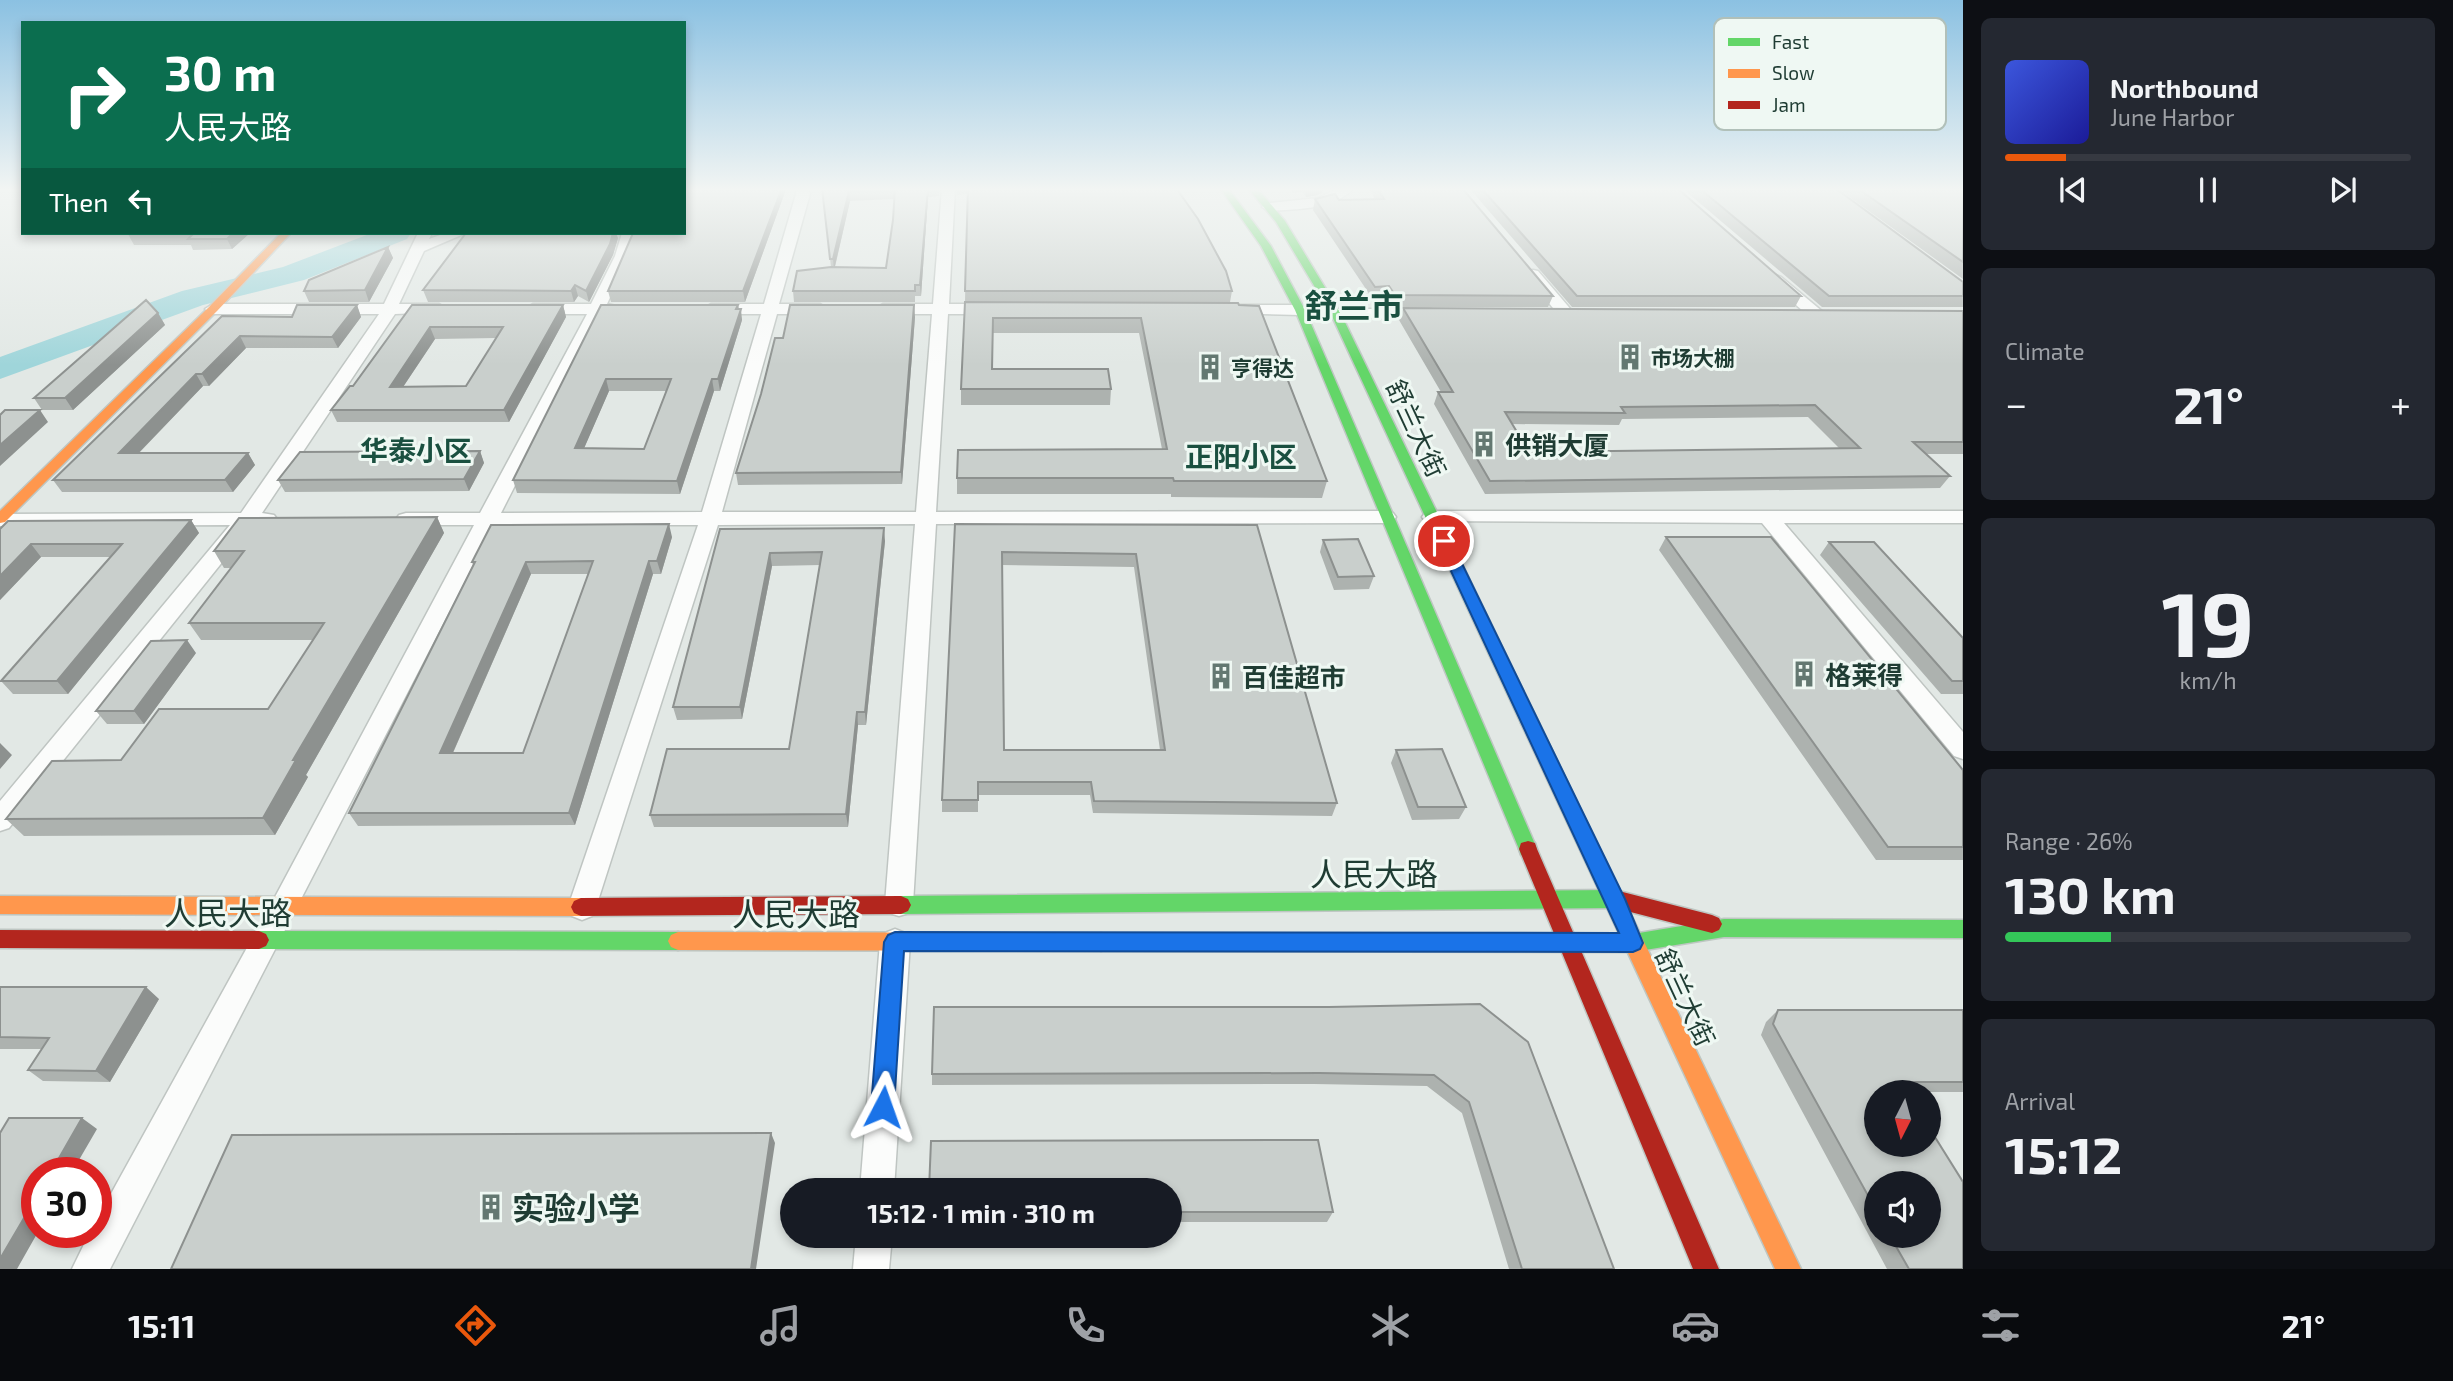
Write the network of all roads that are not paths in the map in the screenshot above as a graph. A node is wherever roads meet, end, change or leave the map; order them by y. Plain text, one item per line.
1 (272, 247) edge
2 (419, 247) edge
3 (625, 247) edge
4 (788, 247) edge
5 (945, 247) edge
6 (1266, 247) edge
7 (1296, 247) edge
8 (1522, 262) edge
9 (1765, 270) edge
10 (213, 309) junction
11 (389, 309) junction
12 (458, 309) edge
13 (514, 309) edge
14 (597, 309) junction
15 (623, 309) edge
16 (690, 309) edge
17 (770, 309) junction
18 (836, 309) edge
19 (862, 309) edge
20 (940, 309) junction
21 (1010, 309) edge
22 (1217, 310) edge
23 (1300, 310) junction
24 (1336, 314) junction
25 (1445, 314) edge
26 (1540, 315) edge
27 (1787, 315) edge
28 (1823, 315) joint
29 (1386, 517) junction
30 (1433, 517) junction
31 (1768, 517) junction
32 (1963, 517) edge
33 (710, 518) junction
34 (926, 518) junction
35 (0, 519) edge
36 (246, 519) junction
37 (286, 519) edge
38 (380, 519) edge
39 (488, 519) junction
40 (1963, 749) edge
41 (0, 820) edge
42 (1548, 899) junction
43 (1615, 899) junction
44 (898, 904) junction
45 (0, 905) edge
46 (285, 906) junction
47 (582, 907) junction
48 (1724, 928) junction
49 (1963, 929) edge
50 (0, 939) edge
51 (267, 940) junction
52 (895, 942) junction
53 (1567, 943) junction
54 (1633, 943) junction
55 (878, 1178) edge
56 (873, 1248) edge
57 (90, 1269) edge
58 (871, 1269) edge
59 (1706, 1269) edge
60 (1788, 1269) edge

1 - 10 main road
2 - 11 street
3 - 14 street
4 - 17 street
5 - 20 street
6 - 23 main road
7 - 24 main road, 舒兰大街
8 - 26 street
9 - 28 street
10 - 11 street
10 - 35 main road
11 - 12 street
11 - 36 street
13 - 14 street
14 - 15 street
14 - 39 street
16 - 17 street
17 - 18 street
17 - 33 street
19 - 20 street
20 - 21 street
20 - 34 street
22 - 23 street
23 - 29 main road
24 - 25 street
24 - 30 main road, 舒兰大街
27 - 28 street
29 - 34 street
29 - 42 main road
30 - 31 street
30 - 43 main road, 舒兰大街
31 - 32 street
31 - 40 street
33 - 34 street
33 - 39 street
33 - 47 street
34 - 44 street
35 - 36 street
36 - 37 street
36 - 41 street
38 - 39 street
39 - 46 street
42 - 43 main road, 人民大路
42 - 44 main road, 人民大路
42 - 53 main road
43 - 48 main road, 人民大路
43 - 54 main road, 舒兰大街
44 - 47 main road, 人民大路
45 - 46 main road, 人民大路
46 - 47 main road, 人民大路
46 - 51 street
48 - 49 main road
48 - 54 main road, 人民大路
50 - 51 main road, 人民大路
51 - 52 main road, 人民大路
51 - 57 street
52 - 53 main road, 人民大路
52 - 55 street
53 - 54 main road, 人民大路
53 - 59 main road
54 - 60 main road, 舒兰大街
56 - 58 street

